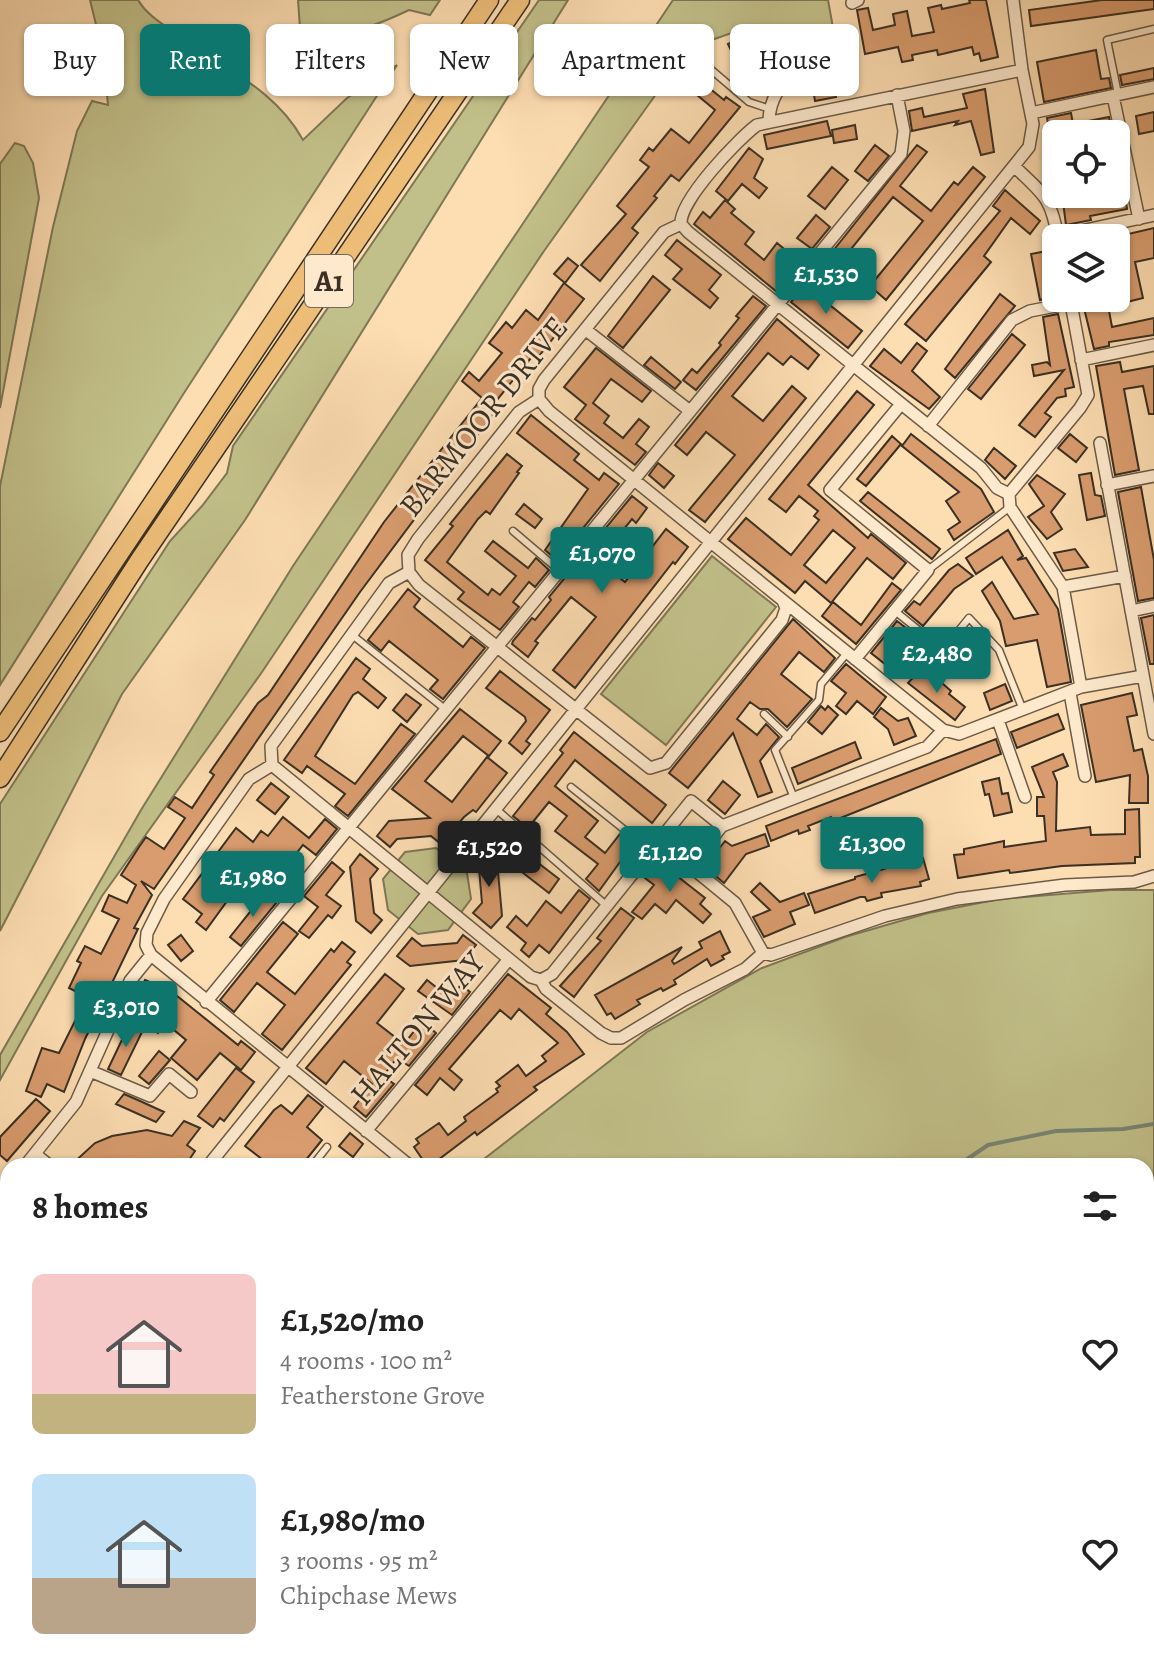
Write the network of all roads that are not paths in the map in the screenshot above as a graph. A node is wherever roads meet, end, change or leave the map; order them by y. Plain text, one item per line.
1 (489, 0) edge
2 (520, 0) edge
3 (1013, 0) edge
4 (1154, 29) edge
5 (1022, 70) junction
6 (714, 72) edge
7 (1154, 87) edge
8 (897, 95) junction
9 (1116, 95) junction
10 (776, 96) edge
11 (1031, 113) junction
12 (770, 115) junction
13 (1015, 167) junction
14 (1154, 215) edge
15 (1139, 219) junction
16 (681, 224) junction
17 (1056, 224) edge
18 (1116, 224) edge
19 (778, 305) junction
20 (1042, 308) edge
21 (1072, 312) edge
22 (586, 330) junction
23 (1154, 345) edge
24 (1081, 360) junction
25 (853, 366) junction
26 (539, 399) junction
27 (901, 404) junction
28 (690, 411) junction
29 (928, 426) junction
30 (1100, 443) dead end
31 (1154, 476) edge
32 (634, 480) junction
33 (1107, 485) junction
34 (1009, 494) junction
35 (1010, 507) junction
36 (513, 531) dead end
37 (711, 542) junction
38 (928, 570) junction
39 (560, 571) junction
40 (409, 572) junction
41 (1125, 576) junction
42 (1063, 587) junction
43 (783, 601) junction
44 (1154, 606) edge
45 (895, 610) junction
46 (1131, 611) junction
47 (351, 634) junction
48 (497, 647) junction
49 (851, 656) junction
50 (1143, 676) junction
51 (1081, 687) junction
52 (1070, 693) junction
53 (576, 709) junction
54 (446, 710) junction
55 (1023, 710) junction
56 (764, 714) dead end
57 (998, 720) junction
58 (943, 730) junction
59 (0, 732) edge
60 (1154, 734) edge
61 (788, 737) junction
62 (272, 765) junction
63 (1085, 776) dead end
64 (0, 778) edge
65 (571, 787) dead end
66 (1025, 797) dead end
67 (794, 798) junction
68 (496, 809) junction
69 (722, 826) junction
70 (348, 829) junction
71 (655, 846) junction
72 (690, 866) junction
73 (1154, 876) edge
74 (428, 893) junction
75 (607, 906) junction
76 (763, 953) junction
77 (151, 955) junction
78 (509, 959) junction
79 (541, 980) junction
80 (206, 1002) junction
81 (287, 1067) junction
82 (90, 1071) junction
83 (191, 1092) dead end
84 (366, 1131) junction
85 (327, 1147) dead end
86 (35, 1154) junction
87 (32, 1158) edge
88 (40, 1158) edge
89 (214, 1158) edge
90 (318, 1158) edge
91 (400, 1158) edge

1 - 59 highway, A1
2 - 64 highway, A1
3 - 5 street
4 - 9 lane
5 - 8 street, BARMOOR DRIVE
5 - 11 street
6 - 12 lane
7 - 9 street
8 - 12 street, BARMOOR DRIVE
8 - 19 street
9 - 11 street
9 - 15 street
10 - 12 street, BARMOOR DRIVE
11 - 13 street
12 - 16 street, BARMOOR DRIVE
13 - 17 street
13 - 25 street
14 - 15 street
15 - 18 street
16 - 19 street
16 - 22 street, BARMOOR DRIVE
19 - 25 street
19 - 28 street
20 - 29 street
21 - 24 street
22 - 26 street, BARMOOR DRIVE
22 - 28 street
23 - 24 street
24 - 34 street
25 - 27 street
25 - 37 street
26 - 32 street
26 - 40 street, BARMOOR DRIVE
27 - 29 street
27 - 38 street
28 - 32 street
29 - 34 street
30 - 33 street
31 - 33 street
32 - 37 street
32 - 39 street
33 - 41 street
34 - 35 street
35 - 38 lane
35 - 42 street
36 - 39 lane
37 - 43 street
37 - 53 street
38 - 45 street
39 - 48 street
40 - 47 street
40 - 48 street
41 - 42 street
41 - 46 street
42 - 51 street
43 - 49 street
43 - 53 street
44 - 46 street
45 - 49 street
45 - 55 lane
46 - 50 street
47 - 54 lane
47 - 62 street
48 - 53 street
48 - 54 street
49 - 58 street
49 - 61 lane
50 - 51 street
50 - 60 street
51 - 52 street
52 - 55 street
52 - 63 street
53 - 68 street
54 - 70 street
55 - 57 street
56 - 61 lane
57 - 58 street
57 - 66 street
58 - 67 street
61 - 67 lane
62 - 70 street
62 - 77 street
65 - 71 lane
67 - 69 street
68 - 74 street
68 - 75 lane
69 - 71 street
69 - 72 street
70 - 74 street
70 - 80 street
71 - 72 street
71 - 75 street
72 - 76 street
73 - 76 street
74 - 78 street
74 - 81 street
75 - 79 street
76 - 79 street
77 - 80 street, HALTON WAY
77 - 82 street
78 - 79 street
78 - 84 street, HALTON WAY
80 - 81 street, HALTON WAY
81 - 84 street, HALTON WAY
81 - 89 street
82 - 83 street
82 - 86 street
84 - 91 street, HALTON WAY
85 - 90 lane
86 - 87 street
86 - 88 street

